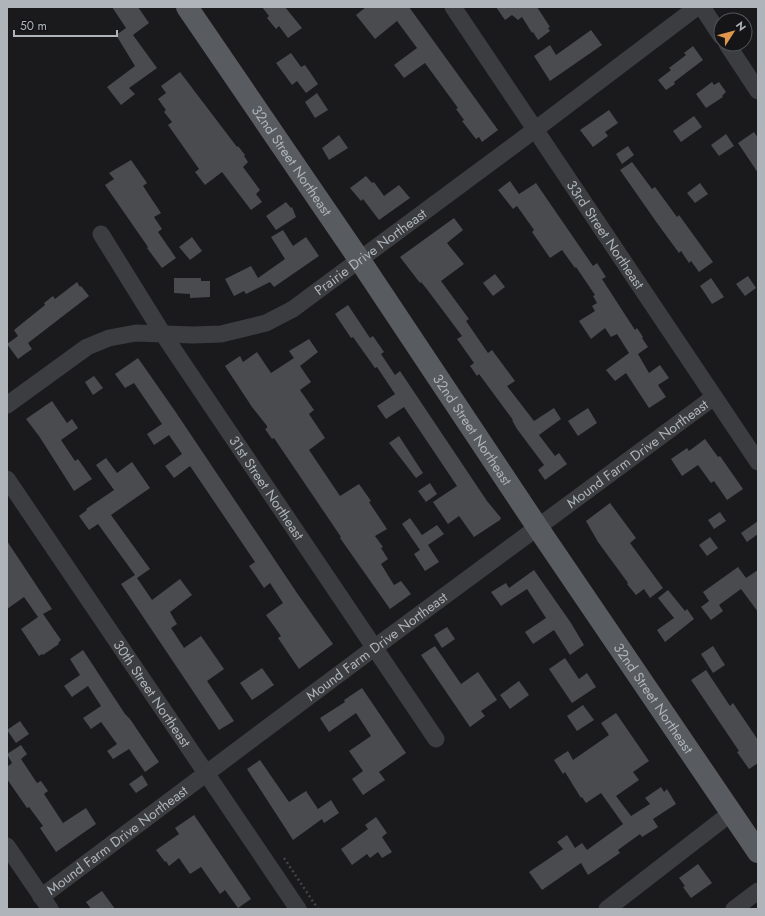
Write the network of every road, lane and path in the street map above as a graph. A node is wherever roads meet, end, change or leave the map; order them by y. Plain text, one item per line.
1 (187, 7) edge
2 (453, 7) edge
3 (697, 7) edge
4 (702, 7) edge
5 (713, 24) edge
6 (732, 52) edge
7 (758, 91) edge
8 (536, 129) junction
9 (101, 234) dead end
10 (359, 259) junction
11 (163, 334) junction
12 (714, 397) junction
13 (7, 406) edge
14 (758, 462) edge
15 (7, 479) edge
16 (538, 528) junction
17 (374, 648) junction
18 (436, 739) dead end
19 (206, 774) junction
20 (731, 813) junction
21 (7, 846) edge
22 (758, 852) edge
23 (284, 858) dead end
24 (758, 891) edge
25 (46, 903) edge
26 (298, 909) edge
27 (318, 909) edge
28 (607, 909) edge
29 (734, 909) edge

1 - 10 main road, 32nd Street Northeast
2 - 8 street, 33rd Street Northeast
3 - 8 street, Prairie Drive Northeast
4 - 5 street
6 - 7 street
8 - 10 street, Prairie Drive Northeast
8 - 12 street, 33rd Street Northeast
9 - 11 street, 31st Street Northeast
10 - 11 street, Prairie Drive Northeast
10 - 16 main road, 32nd Street Northeast
11 - 13 street, Prairie Drive Northeast
11 - 17 street, 31st Street Northeast
12 - 14 street, 33rd Street Northeast
12 - 16 street, Mound Farm Drive Northeast
15 - 19 street, 30th Street Northeast
16 - 17 street, Mound Farm Drive Northeast
16 - 20 main road, 32nd Street Northeast
17 - 18 street, 31st Street Northeast
17 - 19 street, Mound Farm Drive Northeast
19 - 25 street, Mound Farm Drive Northeast
19 - 26 street, 30th Street Northeast
20 - 22 main road, 32nd Street Northeast
20 - 28 street
21 - 25 street
23 - 27 path
24 - 29 street

